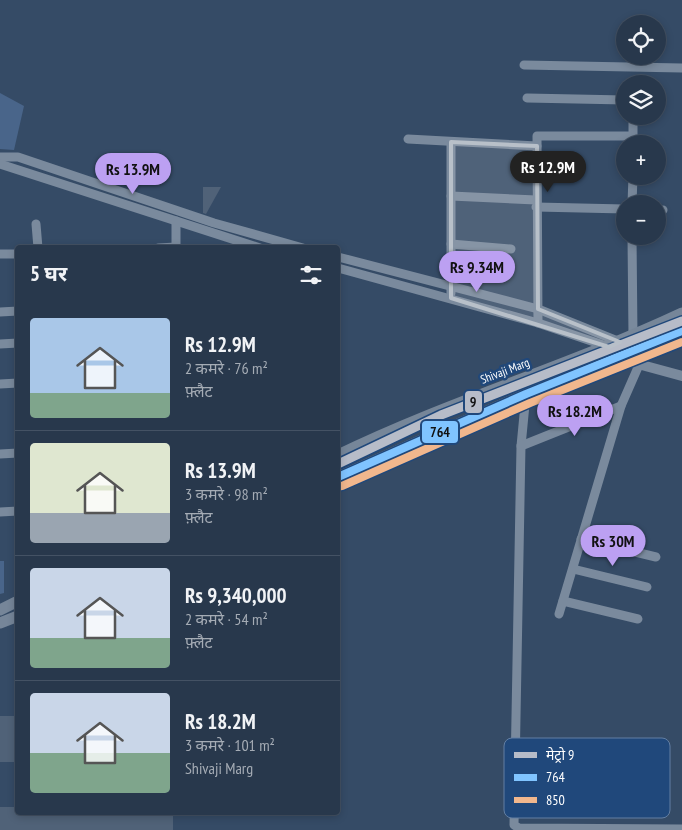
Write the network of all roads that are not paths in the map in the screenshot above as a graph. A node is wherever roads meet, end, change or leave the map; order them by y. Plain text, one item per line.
1 (524, 65) dead end
2 (682, 68) edge
3 (527, 98) dead end
4 (616, 100) edge
5 (408, 139) dead end
6 (616, 139) edge
7 (451, 142) junction
8 (537, 146) junction
9 (0, 157) edge
10 (0, 164) edge
11 (451, 196) junction
12 (536, 204) junction
13 (616, 208) edge
14 (176, 222) junction
15 (36, 224) dead end
16 (451, 244) junction
17 (38, 245) edge
18 (176, 245) edge
19 (250, 245) edge
20 (292, 245) edge
21 (632, 245) edge
22 (510, 249) dead end
23 (0, 254) edge
24 (15, 254) edge
25 (340, 258) edge
26 (340, 269) edge
27 (451, 288) junction
28 (451, 298) junction
29 (538, 310) junction
30 (0, 312) edge
31 (15, 312) edge
32 (682, 313) edge
33 (538, 323) junction
34 (682, 331) edge
35 (633, 336) junction
36 (620, 342) junction
37 (15, 343) edge
38 (0, 344) edge
39 (609, 347) junction
40 (629, 353) junction
41 (616, 358) junction
42 (639, 365) junction
43 (682, 376) edge
44 (15, 383) edge
45 (0, 384) edge
46 (526, 394) junction
47 (621, 406) junction
48 (521, 446) junction
49 (15, 453) edge
50 (0, 454) edge
51 (340, 454) edge
52 (340, 477) edge
53 (0, 512) edge
54 (15, 512) edge
55 (582, 539) junction
56 (656, 557) dead end
57 (573, 569) junction
58 (647, 587) dead end
59 (563, 601) junction
60 (15, 602) edge
61 (0, 610) edge
62 (559, 614) dead end
63 (15, 617) edge
64 (638, 619) dead end
65 (0, 623) edge
66 (516, 738) edge
67 (514, 818) edge
68 (682, 829) edge

1 - 2 street
3 - 4 street
5 - 7 street
6 - 8 street
7 - 8 street
7 - 11 street
8 - 12 street
9 - 20 street
10 - 14 street
11 - 12 street
11 - 16 street
12 - 13 street
12 - 29 street
14 - 18 street
14 - 19 street
15 - 17 street
16 - 22 street
16 - 27 street
21 - 35 street
23 - 24 street
25 - 27 street
26 - 28 street
27 - 28 street
27 - 29 street
28 - 33 street
29 - 33 street
29 - 36 street
30 - 31 street
32 - 35 main road, Shivaji Marg
33 - 39 street
34 - 40 main road
35 - 36 main road, Shivaji Marg
36 - 39 main road, Shivaji Marg
36 - 40 main road
37 - 38 street
39 - 41 main road
39 - 51 main road, Shivaji Marg
40 - 41 main road
41 - 42 street
41 - 46 main road
42 - 43 street
42 - 47 street
44 - 45 street
46 - 48 street
46 - 52 main road
47 - 48 street
47 - 55 street
48 - 66 street
49 - 50 street
53 - 54 street
55 - 56 street
55 - 57 street
57 - 58 street
57 - 59 street
59 - 62 street
59 - 64 street
60 - 61 main road
63 - 65 main road
67 - 68 street

